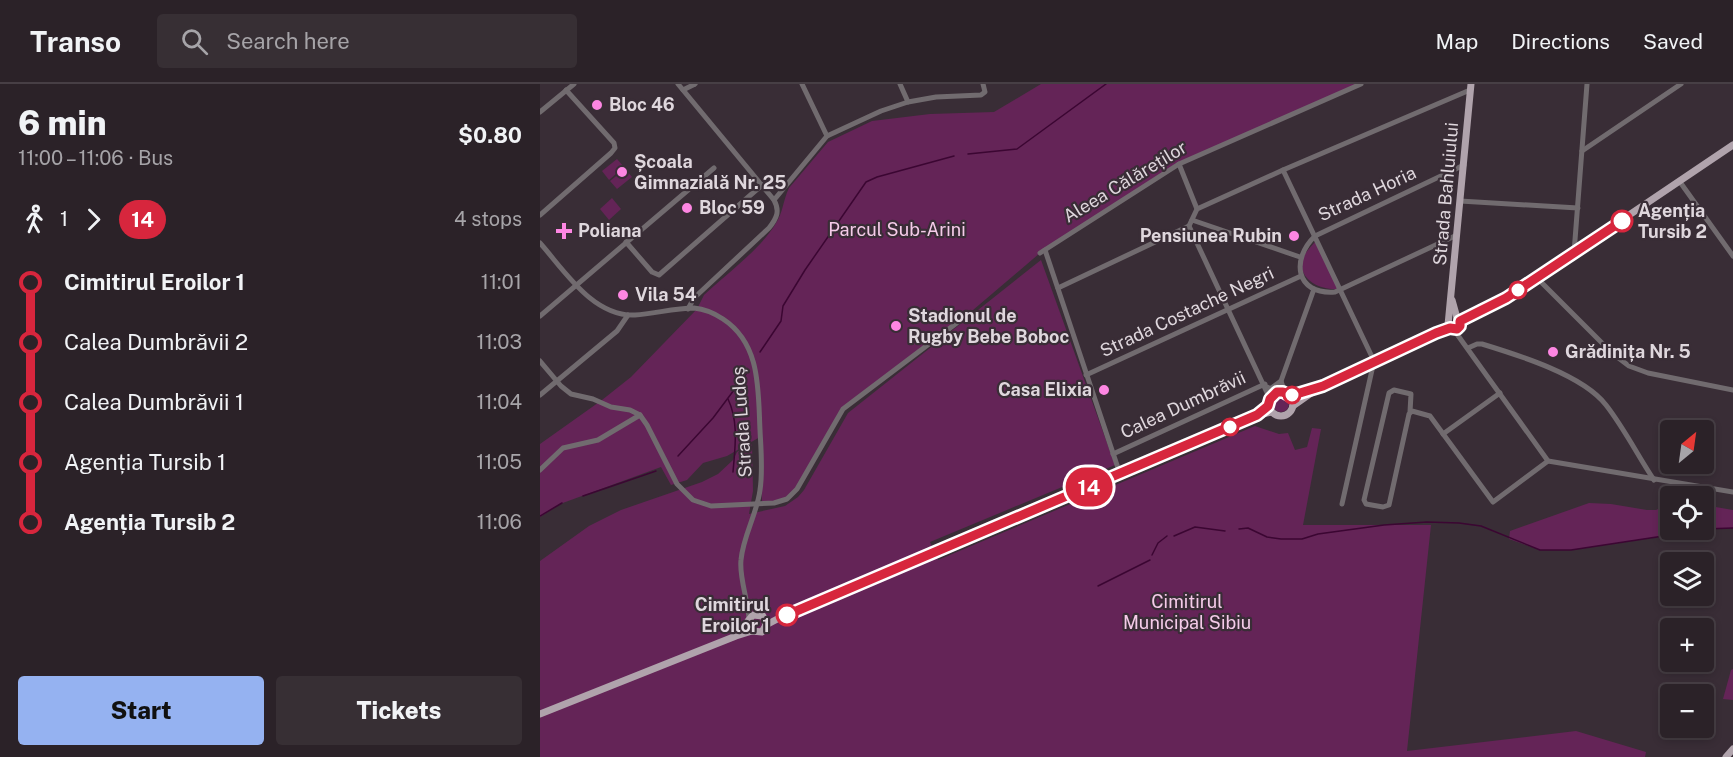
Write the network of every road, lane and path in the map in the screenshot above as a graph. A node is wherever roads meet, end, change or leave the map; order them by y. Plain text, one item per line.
1 (573, 84) edge
2 (678, 84) edge
3 (695, 84) edge
4 (802, 84) edge
5 (900, 84) edge
6 (983, 84) edge
7 (1361, 84) edge
8 (1587, 84) edge
9 (1681, 84) edge
10 (1471, 86) edge
11 (566, 90) junction
12 (683, 90) junction
13 (908, 102) junction
14 (540, 112) edge
15 (827, 136) junction
16 (1733, 145) edge
17 (1582, 152) junction
18 (1179, 164) junction
19 (1464, 165) junction
20 (714, 168) dead end
21 (1283, 170) junction
22 (1680, 182) junction
23 (762, 185) junction
24 (774, 200) junction
25 (1460, 201) junction
26 (1578, 208) junction
27 (1197, 209) junction
28 (540, 215) edge
29 (1191, 223) junction
30 (1457, 235) junction
31 (1315, 236) junction
32 (540, 243) edge
33 (626, 243) junction
34 (1573, 254) junction
35 (1733, 256) edge
36 (1300, 257) junction
37 (1301, 276) junction
38 (1537, 278) junction
39 (577, 285) junction
40 (1058, 288) junction
41 (1314, 289) junction
42 (1341, 291) junction
43 (1228, 308) junction
44 (687, 309) junction
45 (628, 315) junction
46 (540, 316) edge
47 (966, 316) dead end
48 (1454, 324) junction
49 (1468, 348) junction
50 (540, 361) edge
51 (1374, 361) junction
52 (1086, 375) junction
53 (557, 381) junction
54 (1281, 381) junction
55 (1320, 387) junction
56 (1269, 388) junction
57 (1733, 390) edge
58 (1500, 393) junction
59 (540, 395) edge
60 (1288, 395) junction
61 (1270, 406) junction
62 (1293, 406) junction
63 (1410, 412) junction
64 (640, 415) junction
65 (1443, 434) junction
66 (1113, 454) junction
67 (1548, 461) junction
68 (540, 470) edge
69 (1120, 474) junction
70 (1654, 480) junction
71 (1733, 492) edge
72 (757, 504) junction
73 (1342, 504) dead end
74 (749, 603) junction
75 (763, 619) junction
76 (749, 625) junction
77 (540, 714) edge
78 (1733, 749) edge
79 (1726, 757) edge

1 - 11 street
2 - 12 street
3 - 12 street
4 - 15 street
5 - 13 street
6 - 13 street
7 - 18 street, Aleea Călăreților
8 - 17 street
9 - 17 street
10 - 19 main road, Strada Bahluiului
10 - 21 street
11 - 14 street
11 - 28 street
12 - 23 street
13 - 15 street
15 - 24 street
16 - 22 main road
17 - 26 street
18 - 27 street
18 - 40 street, Aleea Călăreților
19 - 25 main road, Strada Bahluiului
19 - 31 street, Strada Horia
20 - 33 street
21 - 27 street
21 - 31 street
22 - 34 main road
22 - 35 street
23 - 24 street
23 - 33 street
24 - 44 street
25 - 26 street
25 - 30 main road, Strada Bahluiului
26 - 34 street
27 - 29 street
29 - 36 street
29 - 40 street
29 - 43 street
30 - 42 street
30 - 48 main road, Strada Bahluiului
31 - 36 street
31 - 42 street
32 - 39 street, Strada Ludoș
33 - 39 street
34 - 38 main road
36 - 37 street
37 - 41 street
37 - 43 street, Strada Costache Negri
38 - 48 main road
38 - 57 street
39 - 45 street, Strada Ludoș
39 - 46 street
40 - 52 street
41 - 42 street
41 - 54 street
42 - 51 street
43 - 52 street, Strada Costache Negri
43 - 56 street
44 - 45 street, Strada Ludoș
44 - 72 street, Strada Ludoș
45 - 53 street
47 - 72 street
48 - 49 street
48 - 51 main road
49 - 58 street
49 - 70 street
50 - 53 street
51 - 55 main road
51 - 73 street
52 - 66 street
53 - 59 street
53 - 64 street
54 - 56 street, Calea Dumbrăvii
54 - 60 street
55 - 60 main road
55 - 62 main road
56 - 60 main road
56 - 61 main road, Calea Dumbrăvii
56 - 66 street, Calea Dumbrăvii
58 - 65 street
58 - 67 street
60 - 62 main road
61 - 62 main road
61 - 69 main road, Calea Dumbrăvii
63 - 63 street
63 - 65 street
64 - 68 street
64 - 72 street
65 - 67 street
66 - 69 street
67 - 70 street
69 - 75 main road, Calea Dumbrăvii
70 - 71 street
72 - 74 street, Strada Ludoș
74 - 75 street, Strada Ludoș
74 - 76 street, Strada Ludoș
75 - 76 main road
75 - 76 main road
76 - 77 main road
78 - 79 main road

